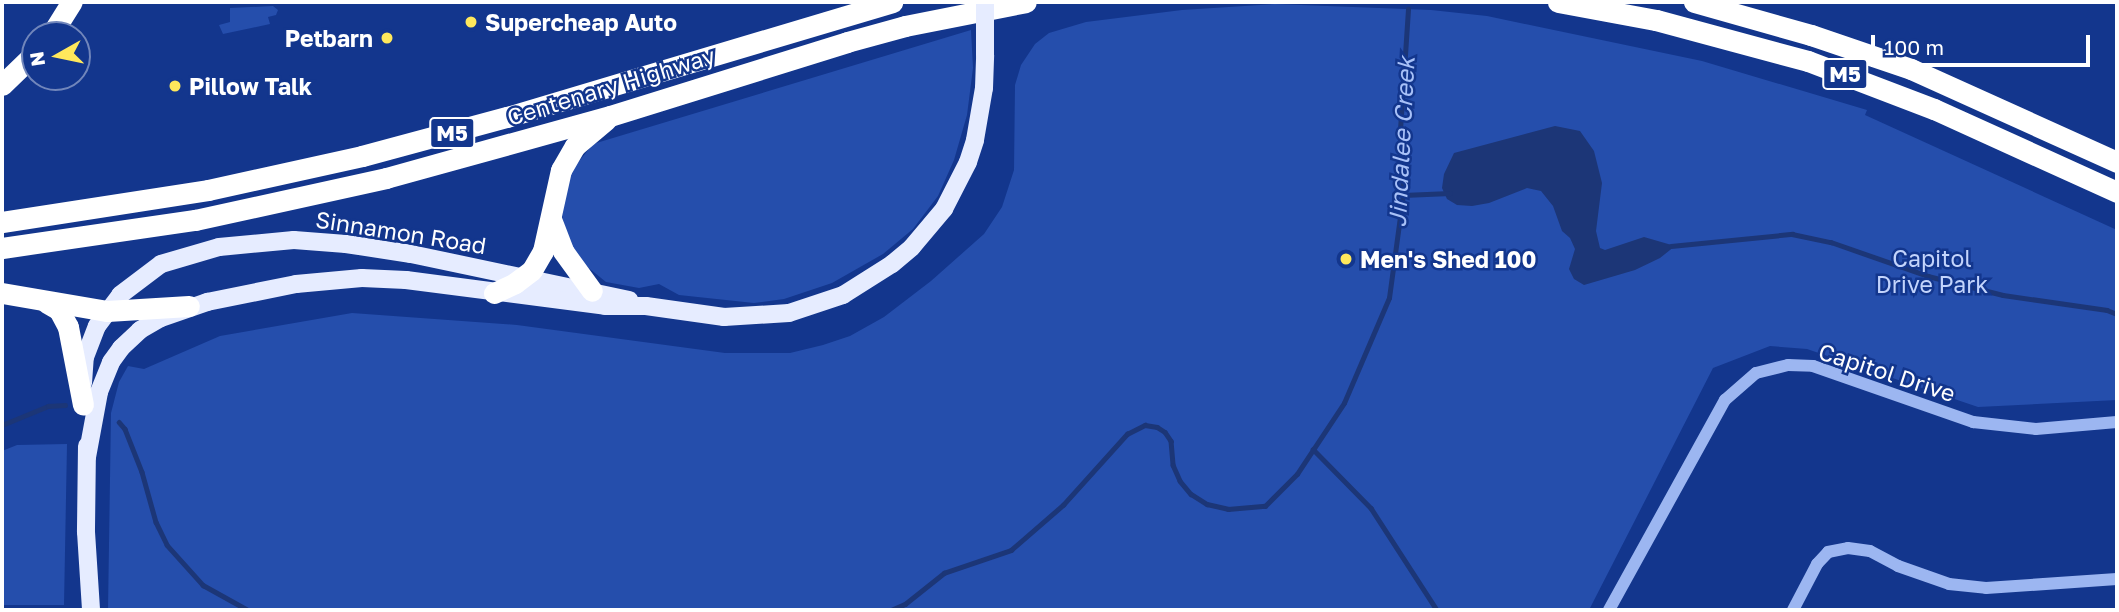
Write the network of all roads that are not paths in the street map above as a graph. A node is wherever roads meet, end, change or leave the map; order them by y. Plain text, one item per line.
1 (72, 2) edge
2 (892, 2) edge
3 (985, 2) edge
4 (1026, 2) edge
5 (1558, 2) edge
6 (1694, 2) edge
7 (60, 21) edge
8 (21, 67) edge
9 (2, 85) edge
10 (610, 116) junction
11 (2117, 162) edge
12 (2117, 192) edge
13 (551, 219) junction
14 (2, 222) edge
15 (2, 248) edge
16 (524, 277) junction
17 (592, 291) junction
18 (2, 293) edge
19 (494, 293) junction
20 (46, 302) junction
21 (189, 306) junction
22 (646, 306) junction
23 (107, 311) junction
24 (83, 405) junction
25 (2117, 422) edge
26 (88, 457) junction
27 (2117, 579) edge
28 (85, 587) junction
29 (78, 610) edge
30 (91, 610) edge
31 (1609, 610) edge
32 (1793, 610) edge

1 - 7 highway
2 - 14 highway, Centenary Highway / M5
3 - 22 main road, Sinnamon Road, bridge
4 - 10 highway, Centenary Highway / M5
5 - 12 highway, M5
6 - 11 highway, M5
8 - 9 highway
10 - 13 highway
10 - 15 highway, Centenary Highway / M5
13 - 16 highway
13 - 17 highway
16 - 17 main road, Sinnamon Road
16 - 19 highway
16 - 23 main road, Sinnamon Road
17 - 22 main road, Sinnamon Road
18 - 20 highway
19 - 21 main road, Sinnamon Road
19 - 22 main road, Sinnamon Road
20 - 23 highway
20 - 24 highway
21 - 23 highway
21 - 26 main road, Sinnamon Road
23 - 24 main road, Sinnamon Road
24 - 26 main road, Sinnamon Road
25 - 31 street, Capitol Drive
26 - 28 main road, Sinnamon Road
27 - 32 street
28 - 29 main road
28 - 30 main road

